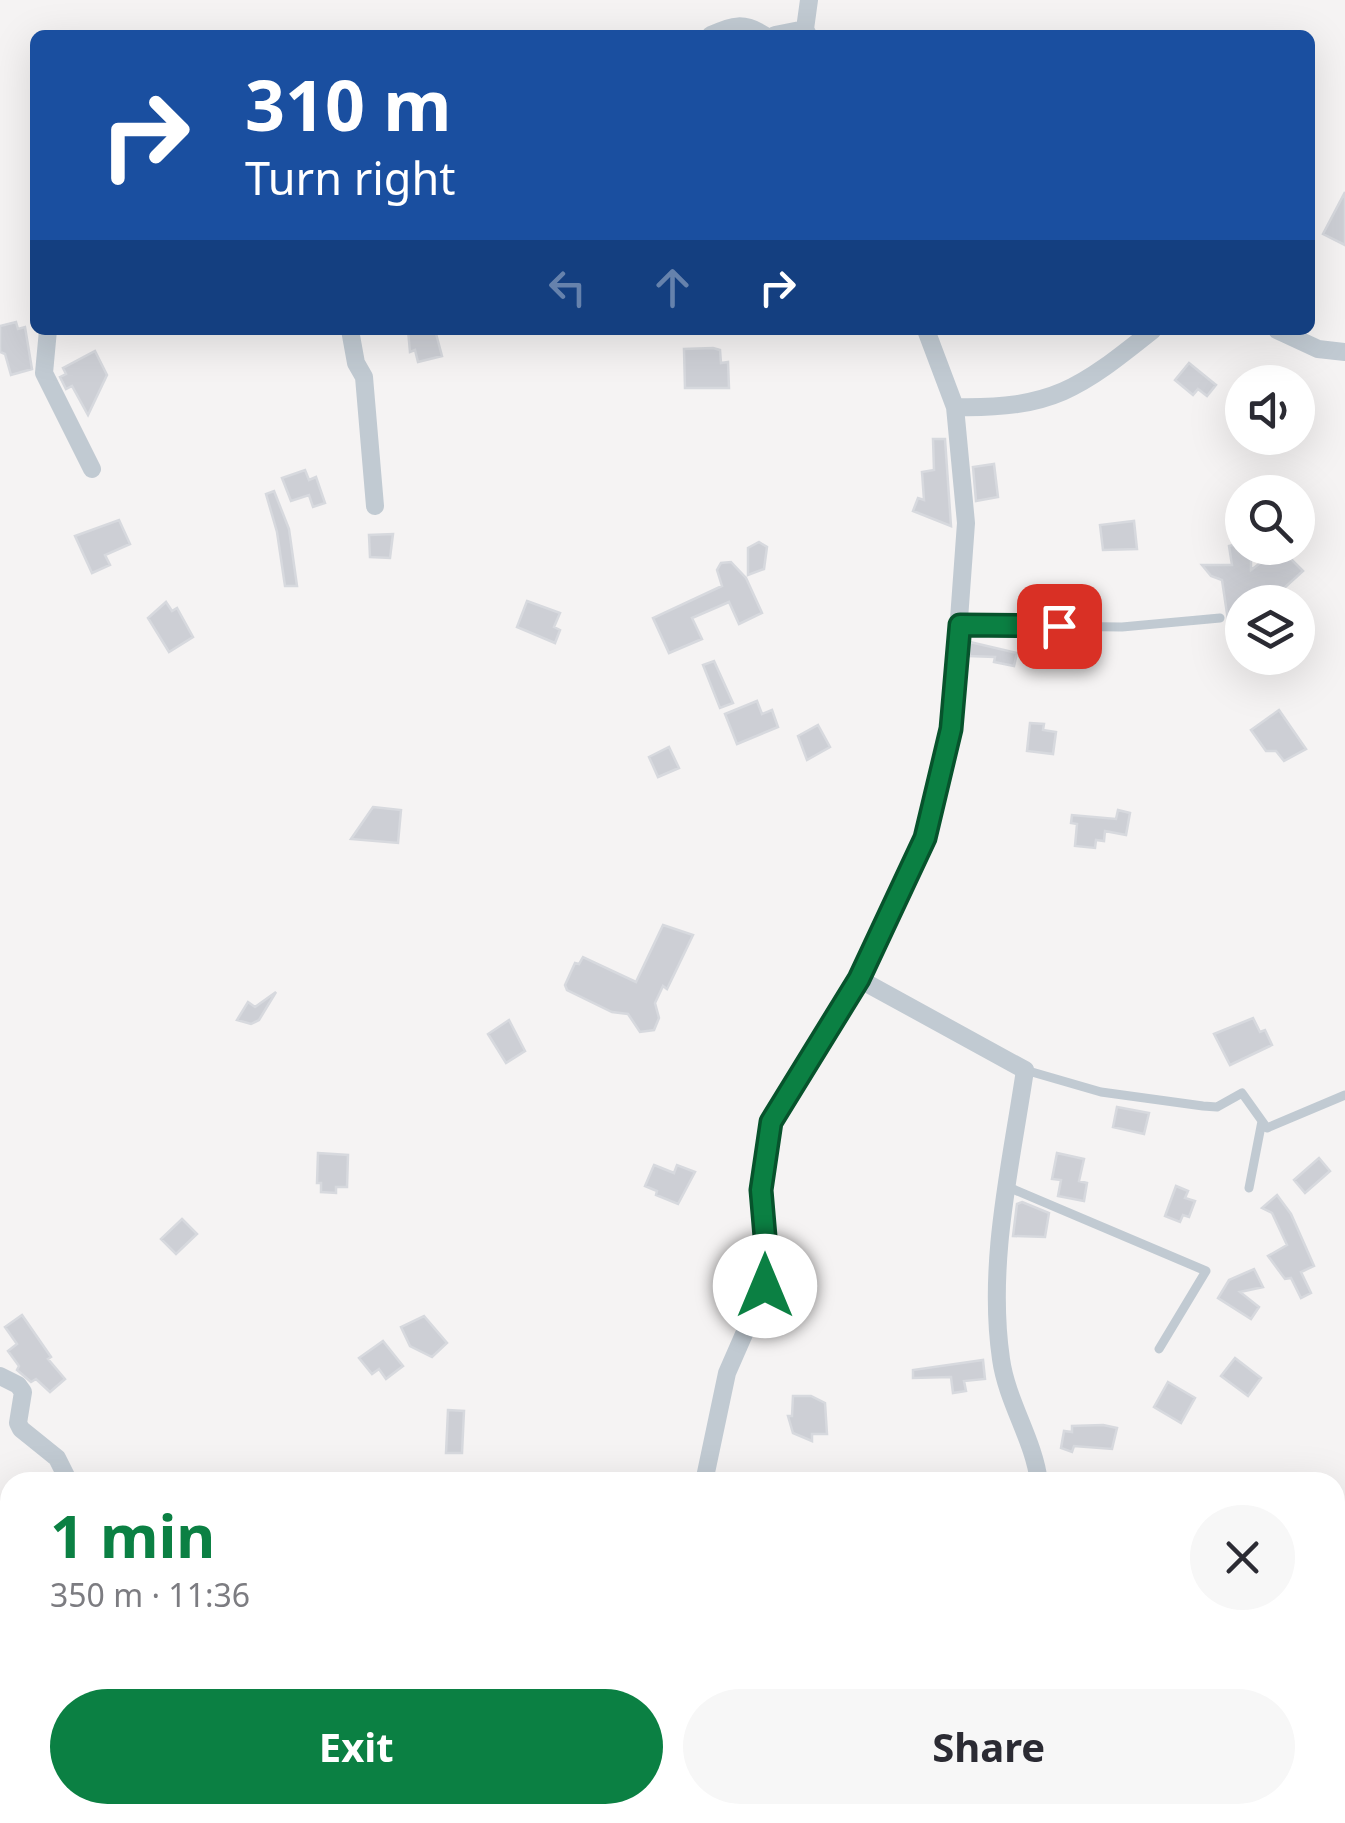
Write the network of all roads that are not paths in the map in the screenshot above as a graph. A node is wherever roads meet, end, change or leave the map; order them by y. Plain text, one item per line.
1 (809, 0) edge
2 (726, 30) edge
3 (757, 30) edge
4 (806, 30) edge
5 (48, 335) edge
6 (351, 335) edge
7 (928, 335) edge
8 (1148, 335) edge
9 (1288, 335) edge
10 (1345, 352) edge
11 (955, 407) junction
12 (92, 469) dead end
13 (375, 506) dead end
14 (1220, 618) dead end
15 (960, 625) junction
16 (859, 979) junction
17 (1025, 1070) junction
18 (1345, 1095) edge
19 (1262, 1121) junction
20 (1008, 1187) junction
21 (1249, 1188) dead end
22 (1159, 1349) dead end
23 (0, 1376) edge
24 (64, 1472) edge
25 (706, 1472) edge
26 (1036, 1472) edge

1 - 4 street
2 - 3 street
5 - 12 street
6 - 13 street
7 - 11 street
8 - 11 street
9 - 10 street
11 - 15 street
14 - 15 lane
15 - 16 street
16 - 17 street
16 - 25 street
17 - 19 lane
17 - 20 street
18 - 19 lane
19 - 21 lane
20 - 22 lane
20 - 26 street
23 - 24 street

